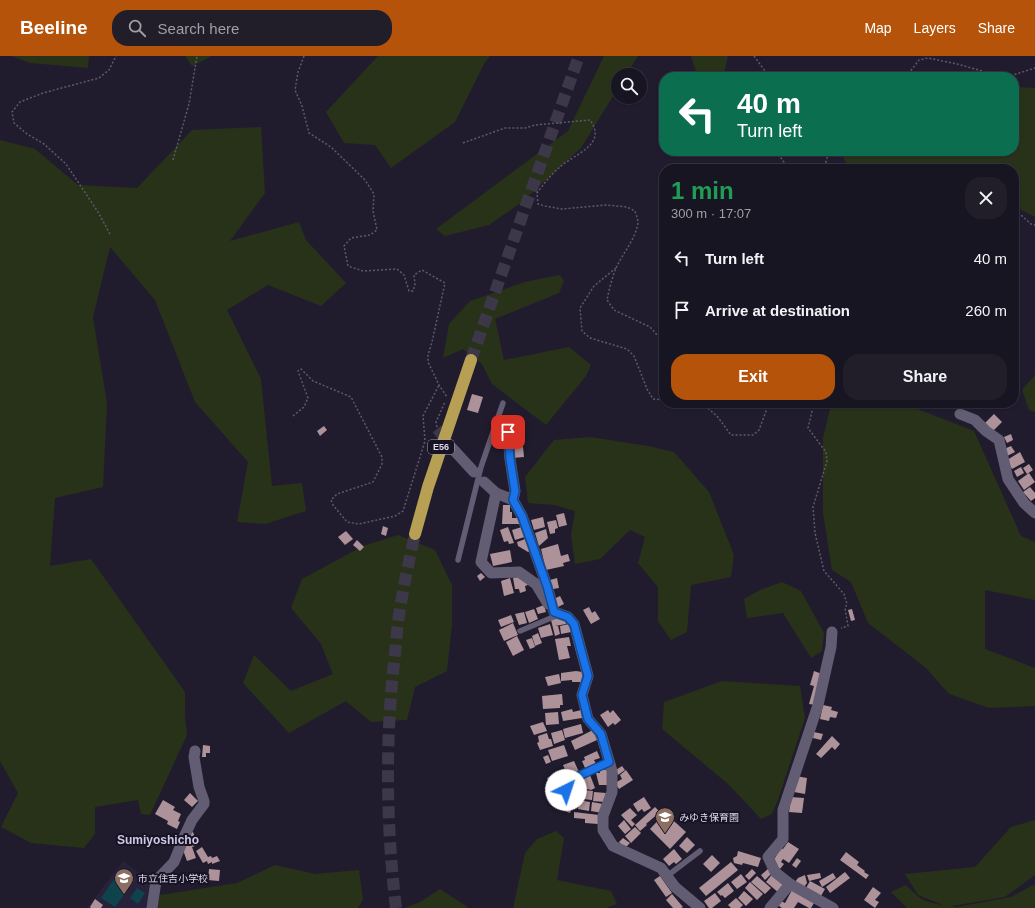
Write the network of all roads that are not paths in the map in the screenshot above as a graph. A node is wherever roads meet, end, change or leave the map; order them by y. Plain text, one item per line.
1 (471, 360) tunnel mouth
2 (503, 402) dead end
3 (960, 414) dead end
4 (508, 432) dead end
5 (452, 448) tunnel mouth
6 (474, 472) dead end
7 (484, 482) dead end
8 (496, 493) junction
9 (513, 500) junction
10 (1035, 513) edge
11 (415, 534) tunnel mouth
12 (458, 560) dead end
13 (557, 613) junction
14 (520, 631) dead end
15 (832, 632) road end
16 (195, 751) dead end
17 (609, 762) junction
18 (566, 790) dead end
19 (700, 851) dead end
20 (668, 876) junction
21 (790, 884) junction
22 (152, 908) edge
23 (700, 908) edge
24 (770, 908) edge
25 (833, 908) edge

1 - 11 highway, E56
2 - 12 lane
3 - 10 street
4 - 9 street
5 - 6 street
7 - 8 street
8 - 9 street
8 - 13 street
9 - 13 street
13 - 14 lane
13 - 17 street
15 - 21 street
16 - 22 street
17 - 18 lane
17 - 20 street
19 - 20 lane
20 - 23 street
21 - 24 street
21 - 25 street

